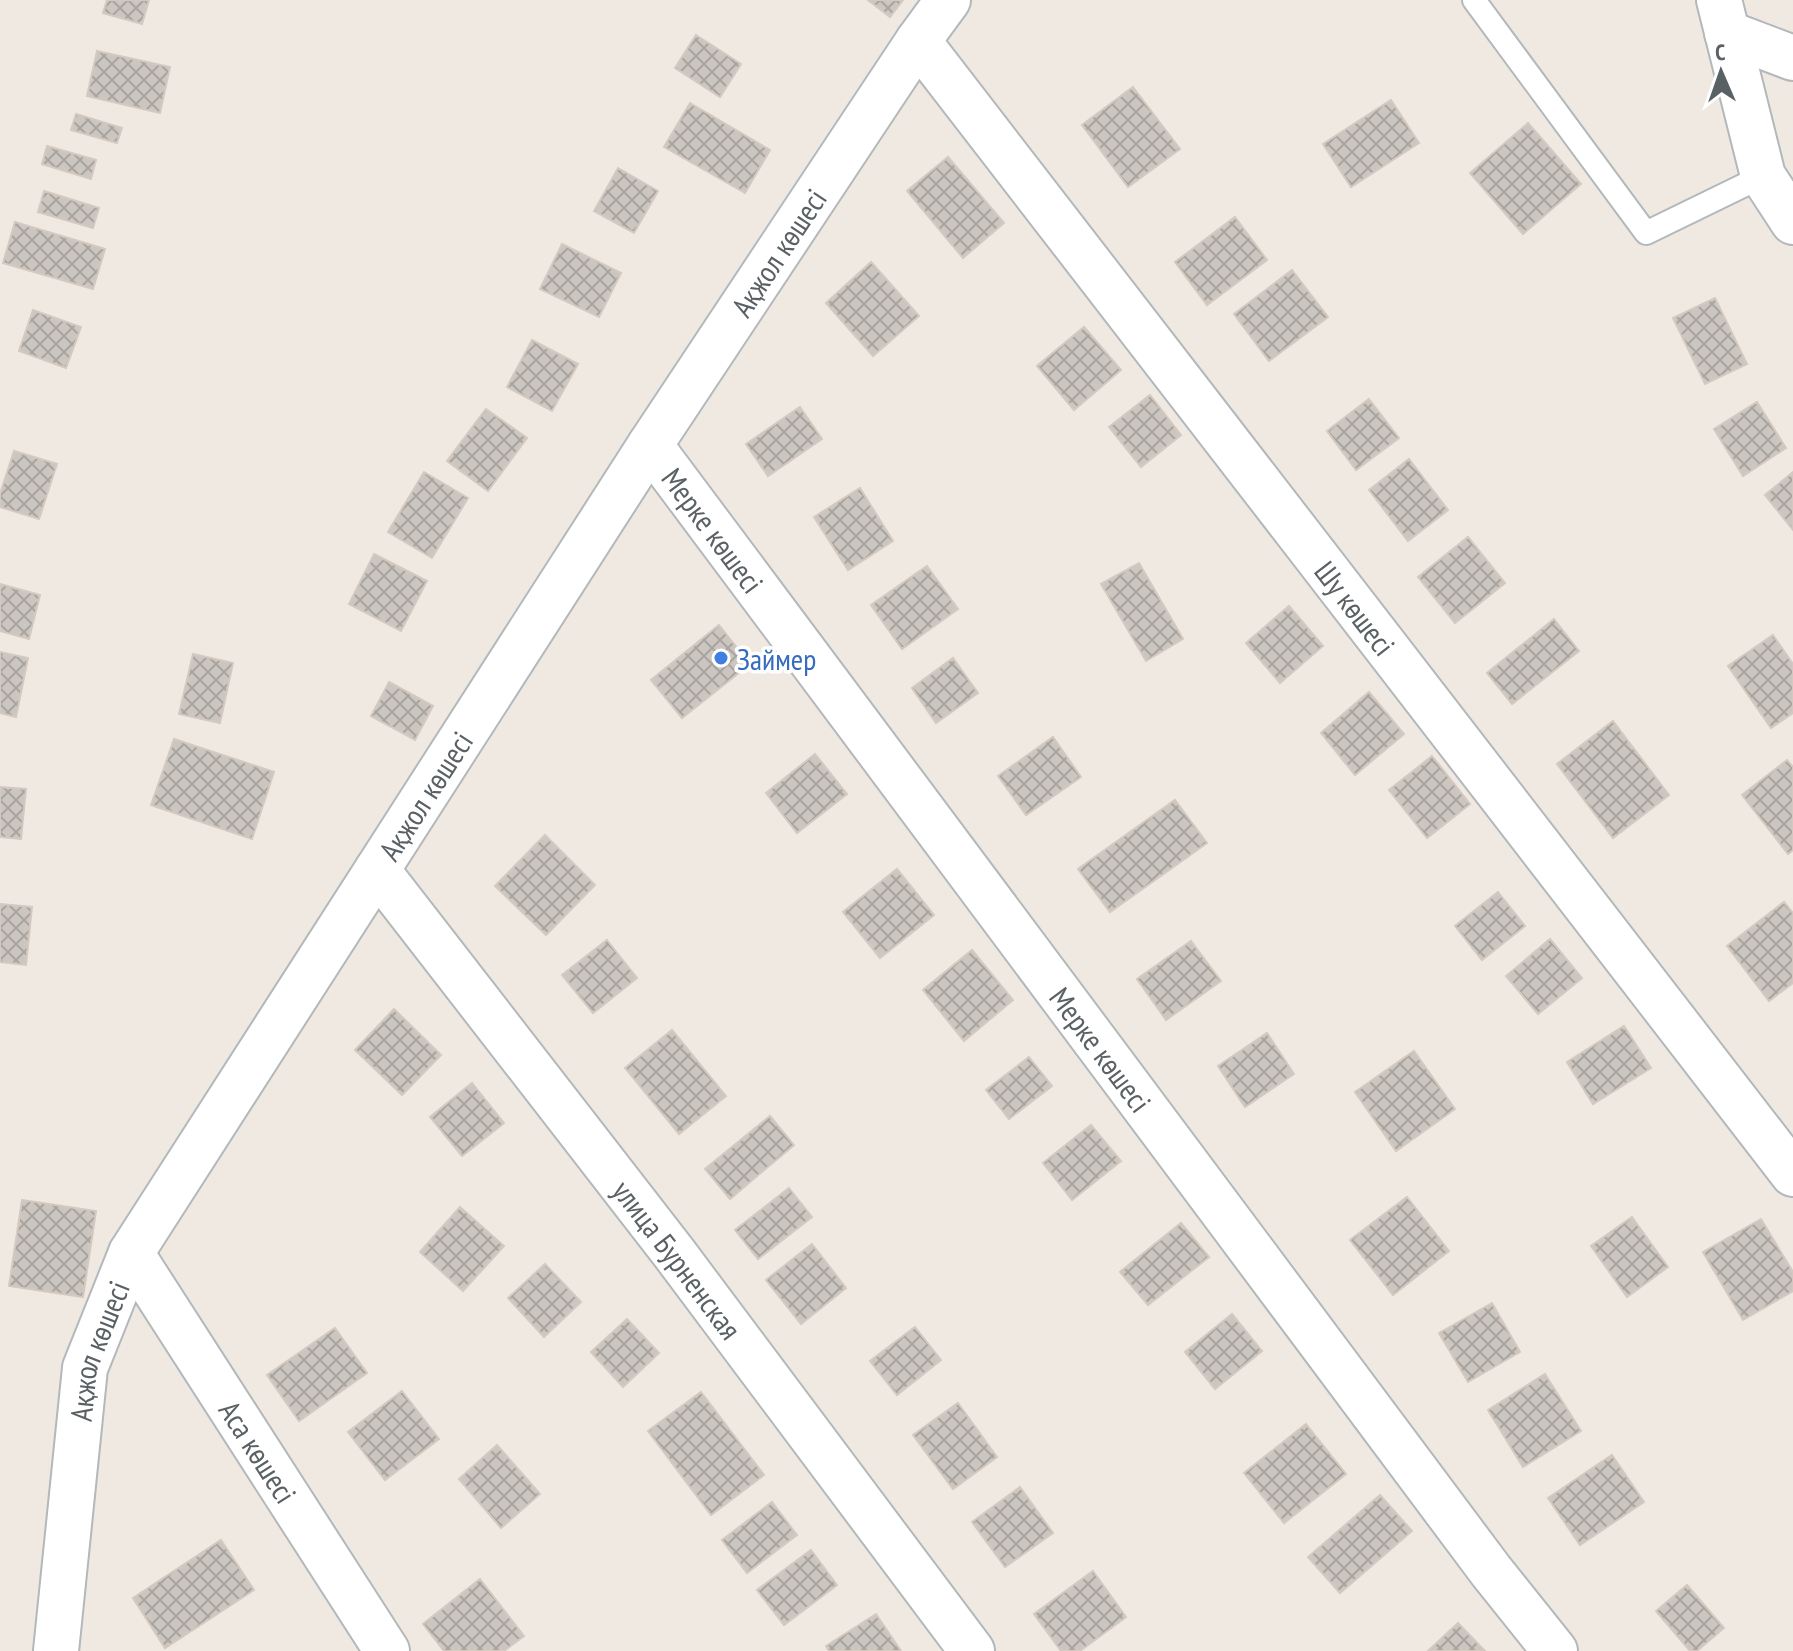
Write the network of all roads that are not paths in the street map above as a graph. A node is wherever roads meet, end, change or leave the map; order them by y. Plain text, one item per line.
1 (948, 0) edge
2 (1474, 0) edge
3 (1723, 16) edge
4 (918, 41) junction
5 (1793, 58) edge
6 (1763, 176) junction
7 (1793, 222) edge
8 (650, 445) junction
9 (377, 870) junction
10 (1793, 1174) edge
11 (131, 1253) junction
12 (56, 1651) edge
13 (387, 1651) edge
14 (972, 1651) edge
15 (1555, 1651) edge

1 - 4 street, Ақжол көшесі
2 - 6 lane
3 - 5 street
3 - 6 street
4 - 8 street, Ақжол көшесі
4 - 10 street, Шу көшесі
6 - 7 street
8 - 9 street, Ақжол көшесі
8 - 15 street, Мерке көшесі
9 - 11 street, Ақжол көшесі
9 - 14 street, улица Бурненская
11 - 12 street, Ақжол көшесі
11 - 13 street, Аса көшесі

